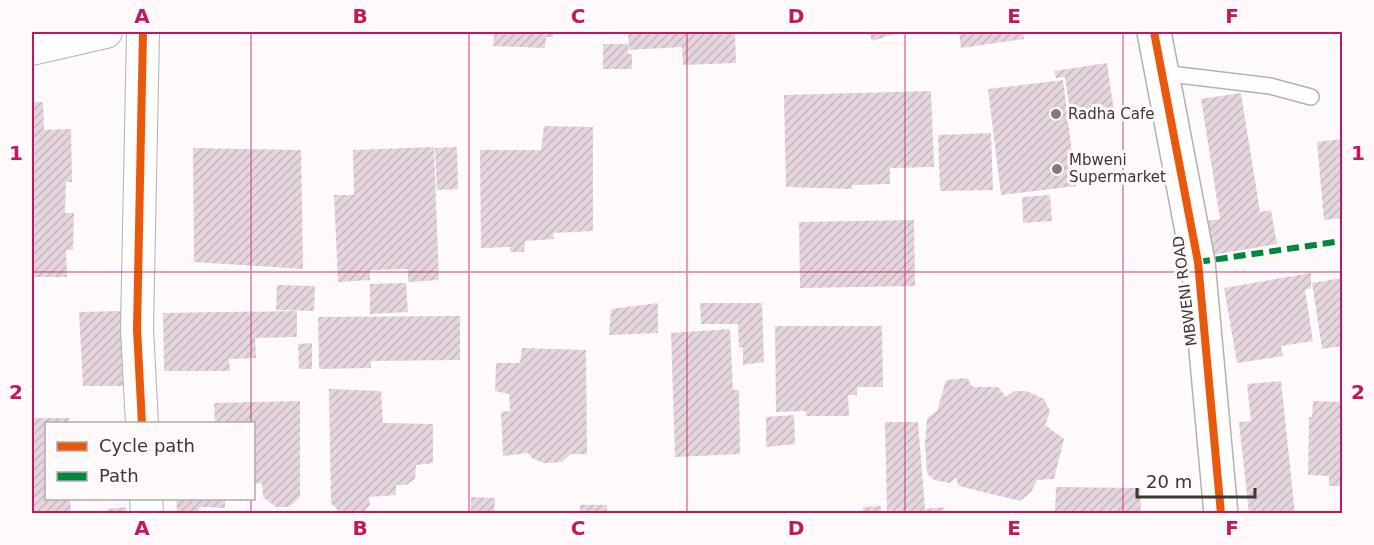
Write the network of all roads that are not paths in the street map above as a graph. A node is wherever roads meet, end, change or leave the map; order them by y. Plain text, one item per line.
1 (106, 32) edge
2 (143, 32) edge
3 (1154, 32) edge
4 (32, 49) edge
5 (1161, 72) junction
6 (1311, 97) dead end
7 (142, 422) edge
8 (1221, 513) edge

1 - 4 street
2 - 7 street
3 - 5 street, MBWENI ROAD
5 - 6 lane
5 - 8 street, MBWENI ROAD

